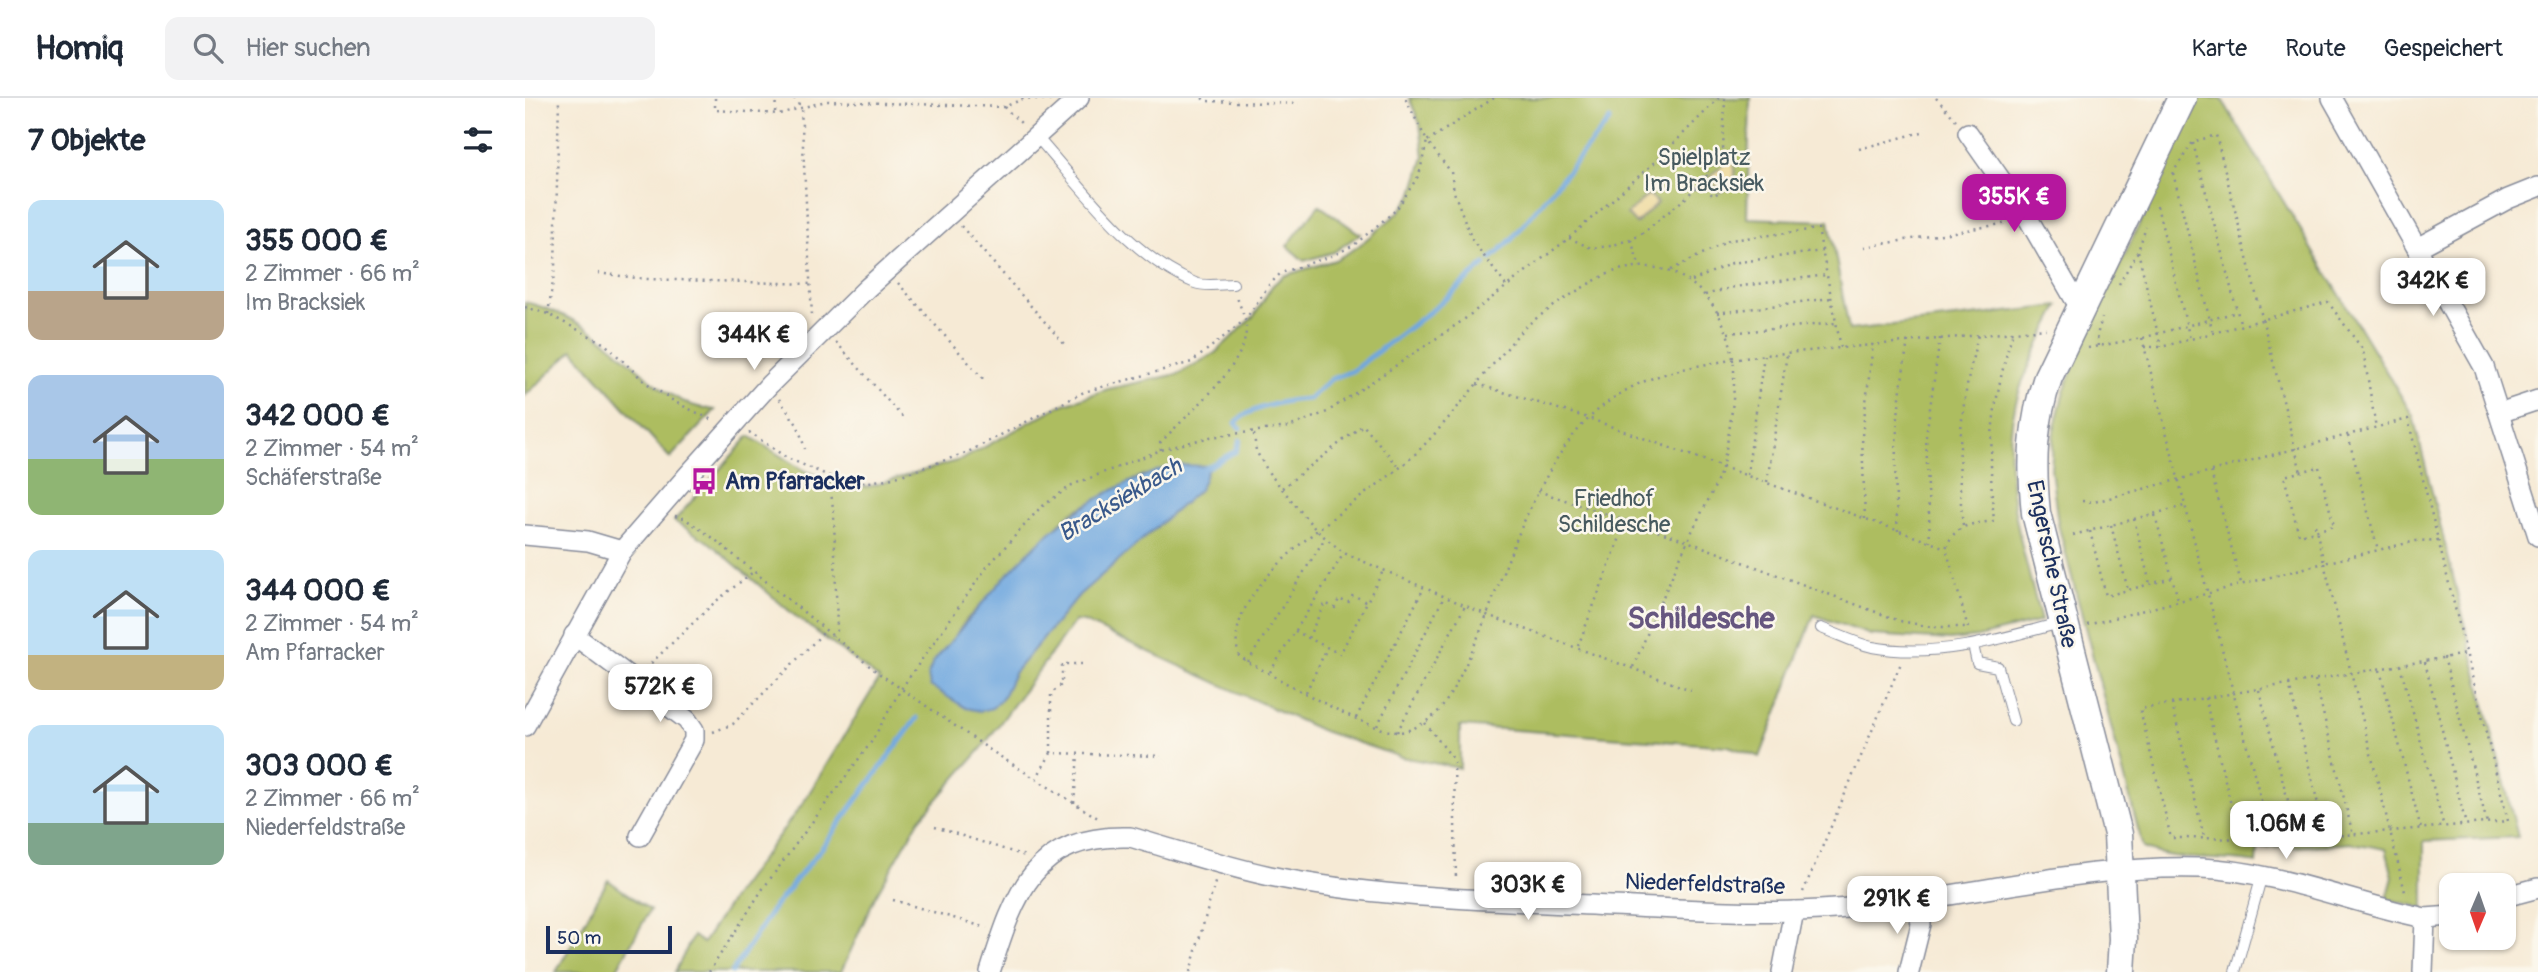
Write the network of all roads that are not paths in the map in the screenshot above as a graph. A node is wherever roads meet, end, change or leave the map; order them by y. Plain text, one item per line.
1 (2182, 98) edge
2 (2332, 98) edge
3 (1077, 100) edge
4 (1964, 127) road end
5 (1035, 135) junction
6 (2538, 187) edge
7 (2417, 247) junction
8 (1233, 284) road end
9 (2094, 309) junction
10 (2538, 400) edge
11 (2499, 413) junction
12 (525, 535) edge
13 (2538, 536) edge
14 (622, 551) junction
15 (2065, 627) junction
16 (1821, 628) dead end
17 (574, 635) junction
18 (1973, 645) junction
19 (2013, 721) dead end
20 (525, 726) edge
21 (640, 836) dead end
22 (2122, 869) junction
23 (2262, 875) junction
24 (2538, 888) edge
25 (2517, 894) edge
26 (1917, 900) junction
27 (1794, 911) junction
28 (2439, 917) edge
29 (2425, 918) junction
30 (990, 972) edge
31 (1782, 972) edge
32 (1909, 972) edge
33 (2120, 972) edge
34 (2235, 972) edge
35 (2423, 972) edge

1 - 9 main road, Engersche Straße
2 - 7 street
3 - 5 street
4 - 9 street
5 - 8 lane
5 - 14 street
6 - 7 street
7 - 11 street
9 - 15 main road, Engersche Straße
10 - 11 street
11 - 13 street
12 - 14 street
14 - 17 street
15 - 18 lane
15 - 22 main road, Engersche Straße
16 - 18 lane
17 - 20 street
17 - 21 street
18 - 19 lane
22 - 23 street, Niederfeldstraße
22 - 26 street, Niederfeldstraße
22 - 33 main road, Engersche Straße
23 - 29 street, Niederfeldstraße
23 - 34 lane
24 - 25 street
26 - 27 street, Niederfeldstraße
26 - 32 street
27 - 30 street, Niederfeldstraße
27 - 31 street
28 - 29 street, Niederfeldstraße
29 - 35 street

